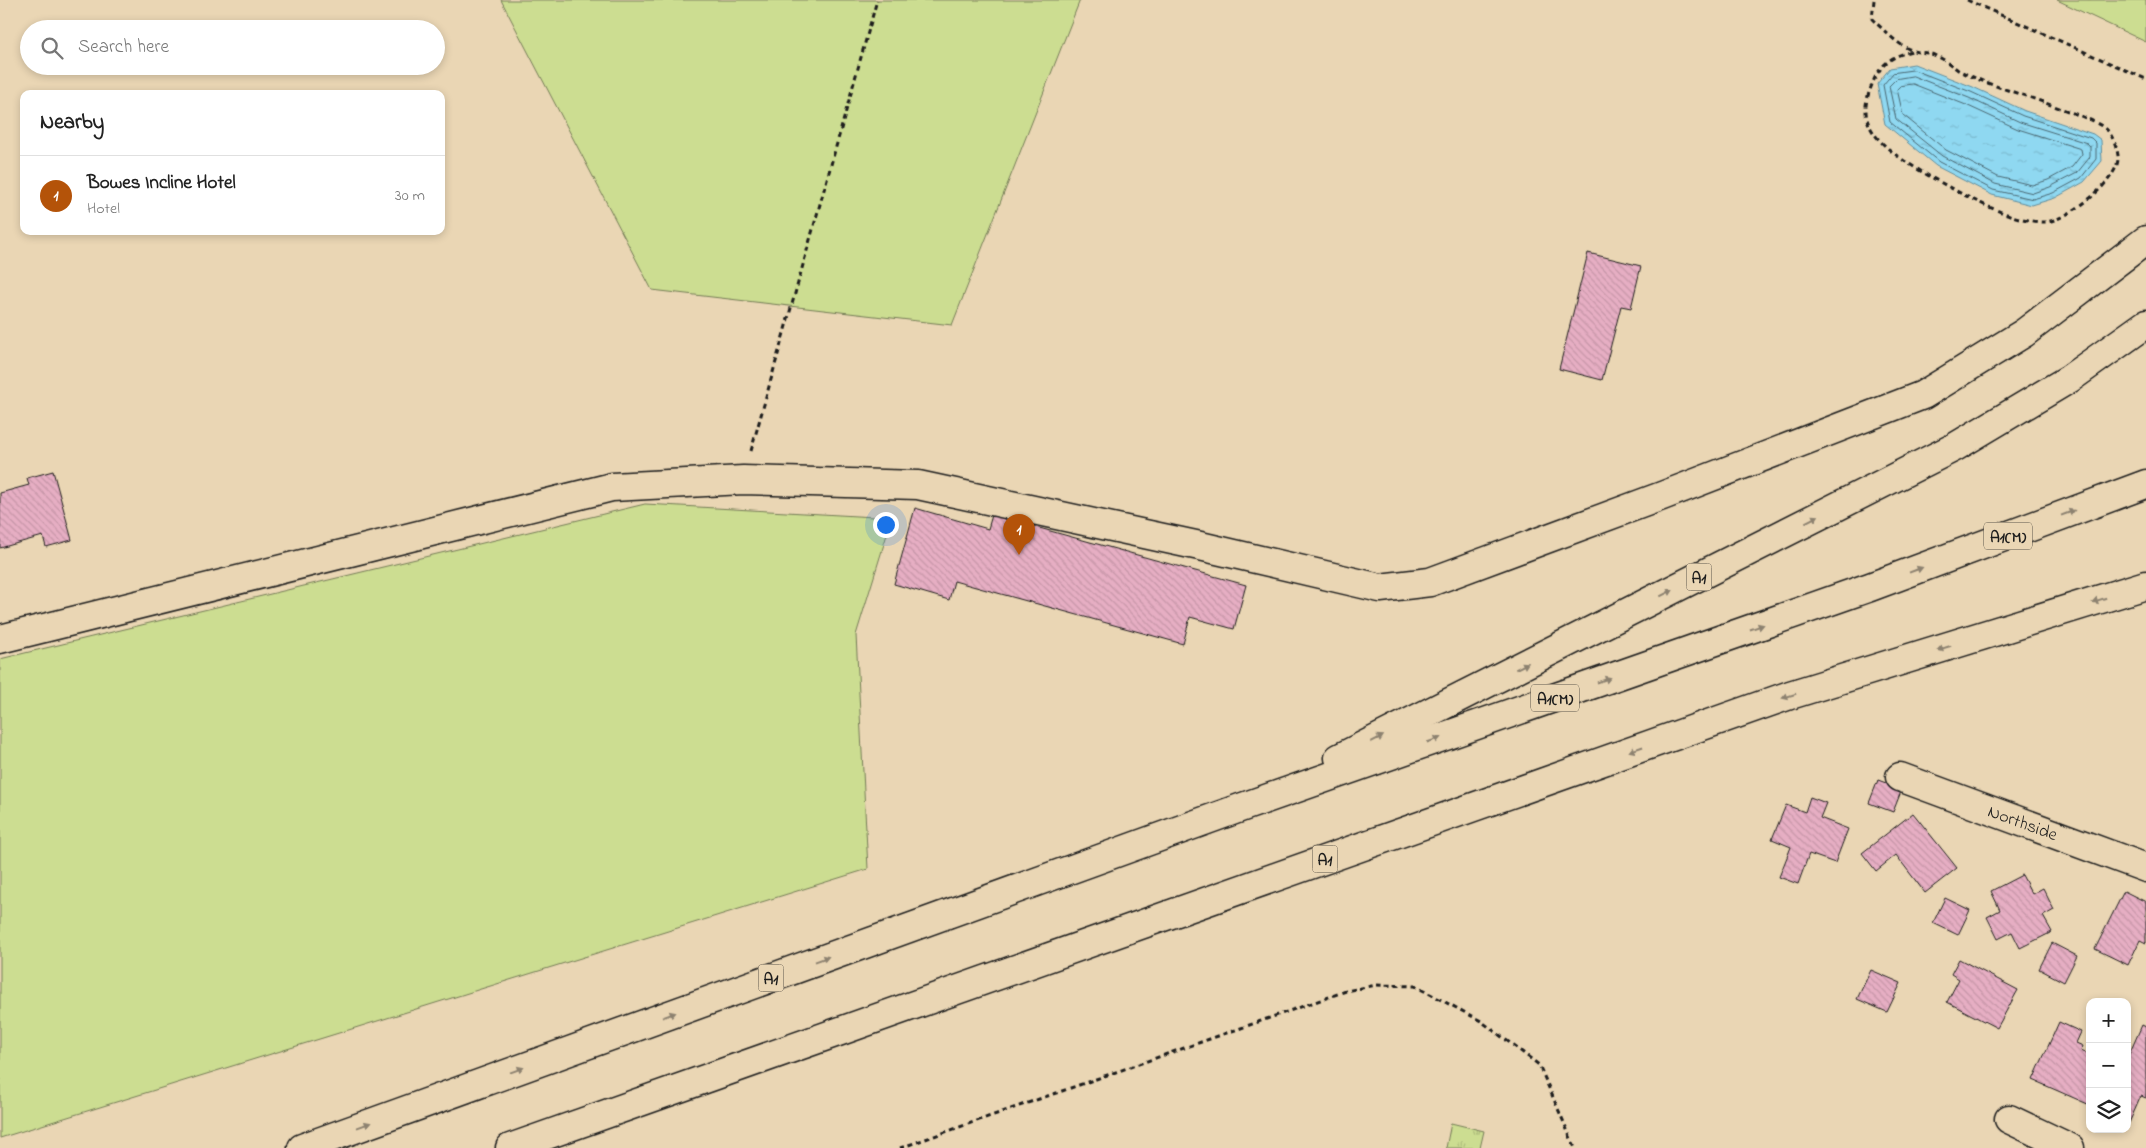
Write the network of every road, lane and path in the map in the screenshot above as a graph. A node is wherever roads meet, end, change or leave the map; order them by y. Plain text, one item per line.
1 (877, 0) edge
2 (1874, 0) edge
3 (1967, 0) edge
4 (1912, 51) junction
5 (2146, 79) edge
6 (2146, 240) edge
7 (2146, 324) edge
8 (743, 480) junction
9 (2146, 484) edge
10 (2146, 585) edge
11 (0, 639) edge
12 (1900, 777) dead end
13 (1240, 808) junction
14 (2146, 868) edge
15 (2009, 1119) dead end
16 (302, 1148) edge
17 (510, 1148) edge
18 (900, 1148) edge
19 (1574, 1148) edge
20 (2070, 1148) edge

1 - 8 path
2 - 4 path
3 - 5 path
4 - 4 path
6 - 8 main road
13 -> 7 main road, A1
8 - 11 main road
13 -> 9 main road, A1(M)
10 -> 17 main road, A1
12 - 14 main road, Northside
16 -> 13 main road, A1
15 - 20 main road
18 - 19 path

